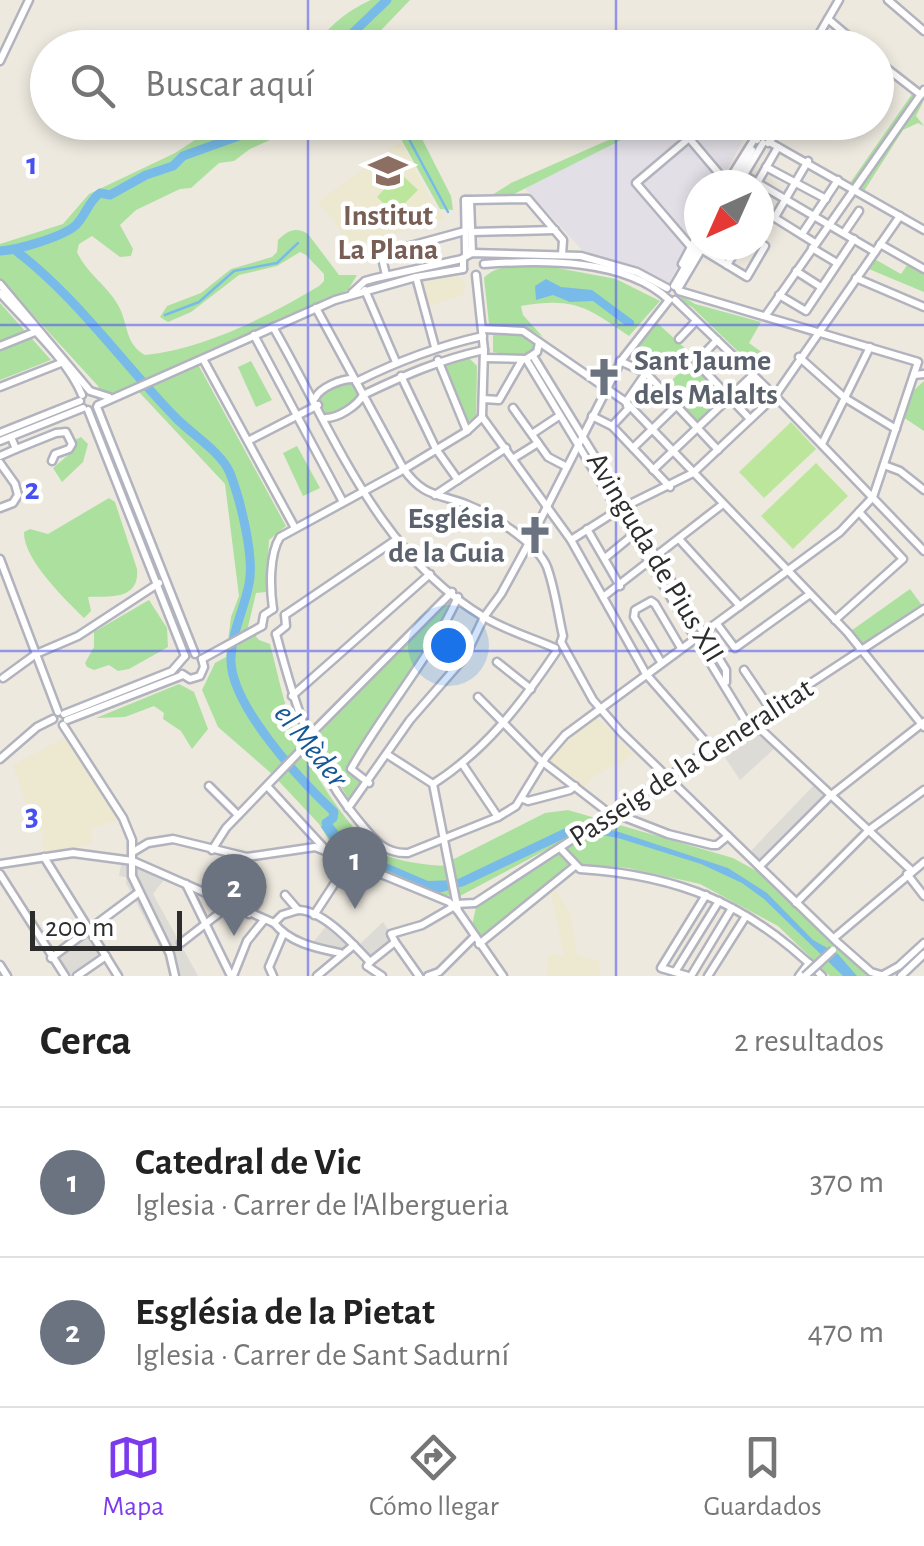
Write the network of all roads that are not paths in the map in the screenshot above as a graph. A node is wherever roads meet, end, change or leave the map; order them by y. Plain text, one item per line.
1 (28, 0) edge
2 (840, 0) edge
3 (888, 0) edge
4 (828, 18) junction
5 (821, 30) edge
6 (842, 30) edge
7 (924, 31) edge
8 (0, 61) edge
9 (894, 73) edge
10 (922, 92) edge
11 (894, 133) edge
12 (687, 140) edge
13 (691, 140) edge
14 (768, 140) edge
15 (889, 140) edge
16 (765, 142) junction
17 (808, 162) junction
18 (766, 166) junction
19 (718, 170) edge
20 (742, 170) edge
21 (747, 170) edge
22 (764, 170) edge
23 (838, 180) junction
24 (794, 182) junction
25 (855, 189) junction
26 (774, 193) edge
27 (784, 198) junction
28 (826, 199) junction
29 (859, 211) dead end
30 (816, 214) junction
31 (900, 216) junction
32 (775, 217) joint
33 (830, 224) junction
34 (554, 230) junction
35 (924, 230) edge
36 (468, 231) junction
37 (844, 233) junction
38 (802, 234) junction
39 (854, 239) junction
40 (684, 240) edge
41 (880, 244) junction
42 (814, 246) junction
43 (874, 252) junction
44 (470, 255) junction
45 (562, 255) junction
46 (684, 260) edge
47 (691, 260) edge
48 (692, 260) edge
49 (720, 260) edge
50 (730, 260) edge
51 (755, 260) edge
52 (837, 263) junction
53 (484, 264) junction
54 (727, 265) junction
55 (463, 268) junction
56 (685, 268) junction
57 (924, 269) edge
58 (796, 271) junction
59 (386, 275) junction
60 (476, 275) junction
61 (416, 278) junction
62 (856, 278) junction
63 (1, 288) edge
64 (821, 288) junction
65 (366, 290) junction
66 (672, 293) junction
67 (350, 295) junction
68 (779, 295) junction
69 (924, 307) edge
70 (316, 308) junction
71 (766, 315) junction
72 (696, 321) junction
73 (273, 327) junction
74 (808, 329) junction
75 (35, 332) junction
76 (483, 332) junction
77 (819, 332) junction
78 (254, 336) junction
79 (679, 339) dead end
80 (717, 340) junction
81 (812, 340) junction
82 (539, 343) junction
83 (0, 346) edge
84 (870, 347) junction
85 (436, 348) junction
86 (484, 354) junction
87 (799, 357) junction
88 (527, 358) junction
89 (203, 359) junction
90 (438, 360) junction
91 (620, 361) junction
92 (396, 362) junction
93 (61, 363) junction
94 (646, 373) junction
95 (924, 374) edge
96 (754, 375) junction
97 (914, 375) junction
98 (401, 376) junction
99 (355, 381) junction
100 (0, 388) edge
101 (606, 390) junction
102 (363, 395) junction
103 (775, 396) junction
104 (729, 398) junction
105 (846, 398) junction
106 (483, 400) junction
107 (89, 402) junction
108 (316, 402) junction
109 (626, 402) junction
110 (677, 406) junction
111 (514, 408) dead end
112 (296, 416) junction
113 (559, 416) junction
114 (592, 416) junction
115 (482, 417) junction
116 (324, 418) junction
117 (750, 419) junction
118 (612, 426) junction
119 (697, 428) junction
120 (652, 429) junction
121 (896, 429) junction
122 (466, 431) junction
123 (0, 432) edge
124 (532, 434) junction
125 (11, 437) junction
126 (580, 440) junction
127 (0, 441) edge
128 (248, 441) junction
129 (538, 443) junction
130 (822, 444) junction
131 (506, 448) junction
132 (633, 448) junction
133 (16, 449) junction
134 (436, 449) junction
135 (718, 450) junction
136 (673, 451) junction
137 (513, 458) junction
138 (0, 459) edge
139 (52, 461) dead end
140 (884, 465) junction
141 (567, 467) junction
142 (403, 468) junction
143 (653, 470) junction
144 (694, 473) junction
145 (458, 480) junction
146 (670, 487) junction
147 (924, 490) edge
148 (363, 492) junction
149 (434, 496) junction
150 (873, 497) junction
151 (343, 502) junction
152 (723, 504) junction
153 (546, 506) junction
154 (0, 508) edge
155 (621, 509) junction
156 (858, 512) junction
157 (295, 528) junction
158 (587, 529) junction
159 (632, 535) junction
160 (397, 538) junction
161 (679, 539) junction
162 (571, 540) junction
163 (526, 542) junction
164 (924, 551) edge
165 (604, 558) junction
166 (0, 559) edge
167 (653, 559) junction
168 (788, 571) junction
169 (430, 574) junction
170 (159, 583) junction
171 (10, 584) junction
172 (620, 586) junction
173 (0, 588) edge
174 (810, 594) junction
175 (455, 595) junction
176 (603, 597) junction
177 (740, 606) junction
178 (273, 609) junction
179 (922, 614) edge
180 (285, 615) junction
181 (484, 617) junction
182 (835, 620) junction
183 (717, 624) junction
184 (262, 626) junction
185 (276, 634) junction
186 (699, 637) junction
187 (560, 648) junction
188 (681, 648) junction
189 (863, 649) junction
190 (36, 654) junction
191 (185, 656) junction
192 (198, 656) junction
193 (497, 662) dead end
194 (661, 662) junction
195 (179, 666) junction
196 (744, 670) dead end
197 (646, 674) junction
198 (183, 675) junction
199 (3, 678) dead end
200 (531, 689) junction
201 (292, 696) junction
202 (478, 696) dead end
203 (599, 708) junction
204 (771, 710) junction
205 (61, 718) junction
206 (751, 723) junction
207 (504, 724) junction
208 (923, 724) edge
209 (308, 738) junction
210 (304, 747) dead end
211 (712, 748) junction
212 (388, 755) junction
213 (0, 759) edge
214 (543, 761) junction
215 (464, 765) junction
216 (668, 777) junction
217 (368, 783) junction
218 (434, 784) junction
219 (209, 786) dead end
220 (267, 786) junction
221 (575, 786) junction
222 (924, 790) edge
223 (830, 796) junction
224 (523, 799) junction
225 (348, 808) junction
226 (238, 815) junction
227 (610, 815) junction
228 (498, 817) junction
229 (361, 830) dead end
230 (868, 830) junction
231 (728, 836) junction
232 (444, 840) junction
233 (562, 846) junction
234 (212, 850) junction
235 (331, 852) junction
236 (44, 856) junction
237 (133, 857) junction
238 (243, 862) dead end
239 (924, 862) edge
240 (0, 864) edge
241 (575, 866) junction
242 (760, 866) junction
243 (910, 872) junction
244 (0, 874) edge
245 (340, 875) junction
246 (186, 882) junction
247 (355, 891) dead end
248 (138, 893) junction
249 (285, 896) dead end
250 (706, 896) junction
251 (924, 896) edge
252 (258, 901) dead end
253 (718, 901) junction
254 (229, 903) junction
255 (475, 903) junction
256 (796, 903) junction
257 (456, 905) junction
258 (732, 908) junction
259 (298, 910) junction
260 (249, 914) junction
261 (314, 915) junction
262 (746, 916) junction
263 (264, 920) junction
264 (274, 923) junction
265 (207, 925) junction
266 (89, 928) junction
267 (284, 934) junction
268 (474, 937) junction
269 (395, 940) junction
270 (181, 943) dead end
271 (924, 943) edge
272 (354, 945) junction
273 (835, 945) junction
274 (340, 953) junction
275 (924, 954) edge
276 (106, 956) junction
277 (52, 958) junction
278 (370, 962) junction
279 (809, 962) junction
280 (0, 965) edge
281 (893, 970) junction
282 (675, 972) junction
283 (379, 974) edge
284 (7, 976) edge
285 (65, 976) edge
286 (77, 976) edge
287 (118, 976) edge
288 (175, 976) edge
289 (232, 976) edge
290 (273, 976) edge
291 (317, 976) edge
292 (419, 976) edge
293 (428, 976) edge
294 (502, 976) edge
295 (690, 976) edge
296 (708, 976) edge
297 (802, 976) edge
298 (822, 976) edge
299 (881, 976) edge
300 (901, 976) edge

1 - 8 street
2 - 4 street
3 - 7 street
4 - 5 street
4 - 6 street
9 - 10 street
10 - 11 street
12 - 40 street
13 - 19 street
14 - 16 street
15 - 25 street
16 - 17 street
16 - 18 street
16 - 20 street
16 - 21 street
17 - 23 street
17 - 24 street
18 - 22 street
18 - 24 street
23 - 25 street
23 - 28 street
24 - 27 street
24 - 28 street
25 - 31 street
25 - 33 street
26 - 27 street
27 - 30 street
27 - 32 street
28 - 30 street
29 - 37 street
30 - 33 street
30 - 38 street
31 - 35 street
31 - 41 street
32 - 38 street
33 - 37 street
33 - 42 street
34 - 36 street
34 - 36 street
34 - 45 street
36 - 44 street
36 - 59 street
37 - 39 street
38 - 42 street
39 - 43 street
39 - 52 street
41 - 43 street
41 - 57 street
42 - 52 street
42 - 58 street
43 - 62 street
44 - 45 street
44 - 53 street
44 - 55 street
44 - 59 street
45 - 66 street
46 - 56 street
47 - 56 street
48 - 66 street
49 - 54 street
50 - 54 street
51 - 54 street
52 - 64 street
53 - 60 street
53 - 66 street
55 - 60 street
55 - 61 street
56 - 66 street
58 - 64 street
58 - 68 street
59 - 67 street
60 - 76 street
61 - 65 street
61 - 85 street
62 - 69 street
62 - 77 street
63 - 75 street
63 - 107 street
64 - 68 street
65 - 67 street
65 - 92 street
66 - 71 street
66 - 72 street
66 - 91 street
67 - 70 street
68 - 71 street
70 - 73 street
70 - 99 street
71 - 74 street
72 - 79 street
72 - 80 street
73 - 78 street
73 - 108 street
74 - 77 street
74 - 81 street
75 - 83 street
75 - 93 street
76 - 82 street
76 - 85 street
76 - 86 street
77 - 81 street
77 - 84 street
78 - 89 street
78 - 112 street
80 - 96 street
80 - 104 street
81 - 87 street
82 - 88 street
82 - 101 street
84 - 97 street
84 - 105 street
85 - 92 street
86 - 88 street
86 - 90 street
86 - 106 street
87 - 103 street
87 - 105 street
88 - 106 street
88 - 113 street, Avinguda de Pius XII
88 - 126 street, Avinguda de Pius XII
89 - 107 street
89 - 128 street
90 - 98 street
90 - 122 street
91 - 94 street
91 - 101 street
92 - 99 street
93 - 100 street
93 - 107 street
94 - 109 street
94 - 110 street
95 - 97 street
96 - 103 street
96 - 104 street
97 - 121 street
98 - 102 street
98 - 134 street
99 - 102 street
99 - 108 street
101 - 109 street
101 - 114 street
102 - 116 street
102 - 142 street
103 - 117 street
103 - 130 street
104 - 117 street
104 - 119 street
105 - 121 street
105 - 130 street
106 - 115 street
107 - 123 street
107 - 125 street
107 - 170 street
107 - 192 street
108 - 112 street
108 - 116 street
109 - 118 street
109 - 120 street
110 - 119 street
110 - 120 street
111 - 124 street
112 - 128 street
112 - 151 street
113 - 124 street
113 - 126 street, Avinguda de Pius XII
114 - 118 street
114 - 126 street
115 - 122 street
115 - 131 street
116 - 148 street
117 - 135 street
118 - 132 street
119 - 135 street
119 - 136 street
120 - 132 street
120 - 136 street
121 - 140 street
122 - 134 street
124 - 129 street
125 - 127 street
125 - 133 street
126 - 141 street
126 - 155 street, Avinguda de Pius XII
128 - 157 street
129 - 137 street
129 - 141 street
130 - 150 street
131 - 137 street
131 - 145 street
132 - 143 street
133 - 138 street
133 - 139 street
134 - 142 street
134 - 145 street
135 - 144 street
136 - 143 street
136 - 144 street
137 - 153 street
138 - 154 street
140 - 147 street
140 - 150 street
141 - 153 street
142 - 148 street
142 - 149 street
143 - 146 street
144 - 146 street
144 - 152 street
145 - 149 street
146 - 155 street
148 - 151 street
148 - 160 street
149 - 163 street
150 - 156 street
150 - 164 street
151 - 157 street
152 - 161 street
152 - 168 street
153 - 162 street
153 - 163 street
155 - 158 street
155 - 159 street, Avinguda de Pius XII
155 - 167 street, Avinguda de Pius XII
156 - 168 street
156 - 182 street
157 - 178 street
158 - 162 street
158 - 165 street
159 - 165 street
159 - 167 street, Avinguda de Pius XII
160 - 169 street
160 - 180 street
161 - 167 street
161 - 177 street
162 - 176 street
163 - 181 street
163 - 187 street
165 - 172 street
166 - 171 street
167 - 172 street
167 - 186 street, Avinguda de Pius XII
168 - 174 street
168 - 177 street
169 - 175 street
169 - 201 street
170 - 190 street
170 - 191 street
171 - 173 street
171 - 190 street
172 - 176 street
174 - 182 street
174 - 183 street
175 - 181 street
175 - 209 street
175 - 217 street
176 - 197 street
177 - 183 street
178 - 180 street
178 - 184 street
179 - 189 street, Passeig de la Generalitat
180 - 185 street
181 - 187 street
181 - 212 street
182 - 189 street
183 - 186 street
184 - 185 street
184 - 192 street
185 - 201 street
186 - 188 street
186 - 206 street, Avinguda de Pius XII
187 - 200 street
187 - 203 street
188 - 194 street
188 - 194 street
189 - 204 street, Passeig de la Generalitat
189 - 208 street
190 - 199 street
190 - 205 street
191 - 192 street
191 - 195 street
192 - 198 street
193 - 200 street
194 - 197 street
195 - 198 street
195 - 205 street
196 - 204 street
197 - 203 street
197 - 211 street
198 - 205 street
200 - 207 street
201 - 209 street
202 - 207 street
203 - 214 street
203 - 216 street
204 - 206 street, Passeig de la Generalitat
205 - 213 street
205 - 237 street
206 - 211 street, Passeig de la Generalitat
206 - 223 street, Avinguda de Pius XII
207 - 214 street
207 - 215 street
208 - 223 street
209 - 225 street
210 - 220 street
211 - 216 street, Passeig de la Generalitat
212 - 217 street
212 - 218 street
214 - 221 street
214 - 224 street
215 - 218 street
215 - 228 street
216 - 227 street, Passeig de la Generalitat
216 - 231 street
217 - 225 street
218 - 232 street
219 - 226 street
220 - 226 street
220 - 235 street
221 - 224 street
221 - 227 street
222 - 230 street
223 - 230 street, Avinguda de Pius XII
223 - 242 street
224 - 228 street
225 - 232 street
226 - 234 street
227 - 231 street
227 - 233 street, Passeig de la Generalitat
228 - 232 street
229 - 235 street
230 - 243 street, Avinguda de Pius XII
230 - 256 street
231 - 242 street
232 - 257 street
233 - 241 street
233 - 255 street, Passeig de la Generalitat
234 - 235 street
234 - 237 street
235 - 245 street
235 - 257 street
236 - 237 street
236 - 240 street
236 - 266 street
237 - 246 street
237 - 248 street
238 - 254 street
239 - 243 street
241 - 250 street
241 - 268 street, Passeig de la Generalitat
242 - 256 street
243 - 251 street, Avinguda de Pius XII
243 - 273 street
244 - 277 street
245 - 247 street
245 - 261 street
246 - 254 street
246 - 265 street
248 - 266 street
248 - 288 street
249 - 259 street
250 - 253 street
250 - 282 street
252 - 260 street
253 - 258 street
253 - 282 street
254 - 260 street
254 - 265 street
255 - 257 street, Passeig de la Generalitat
255 - 268 street
256 - 273 street
257 - 268 street
257 - 269 street
258 - 262 street
258 - 295 street
259 - 261 street
259 - 264 street
260 - 263 street
261 - 272 street
262 - 279 street
262 - 296 street
263 - 264 street
263 - 289 street
264 - 267 street
265 - 270 street
265 - 289 street
266 - 276 street
266 - 277 street
267 - 274 street
267 - 290 street
268 - 293 street, Passeig de la Generalitat
268 - 294 street
269 - 278 street
269 - 292 street
271 - 281 street
272 - 274 street
272 - 278 street
273 - 297 street, bridge
273 - 299 street
274 - 291 street
275 - 300 street
276 - 286 street
276 - 287 street
277 - 285 street
278 - 283 street
279 - 297 street
279 - 298 street
280 - 284 street
281 - 299 street
281 - 300 street
282 - 295 street

